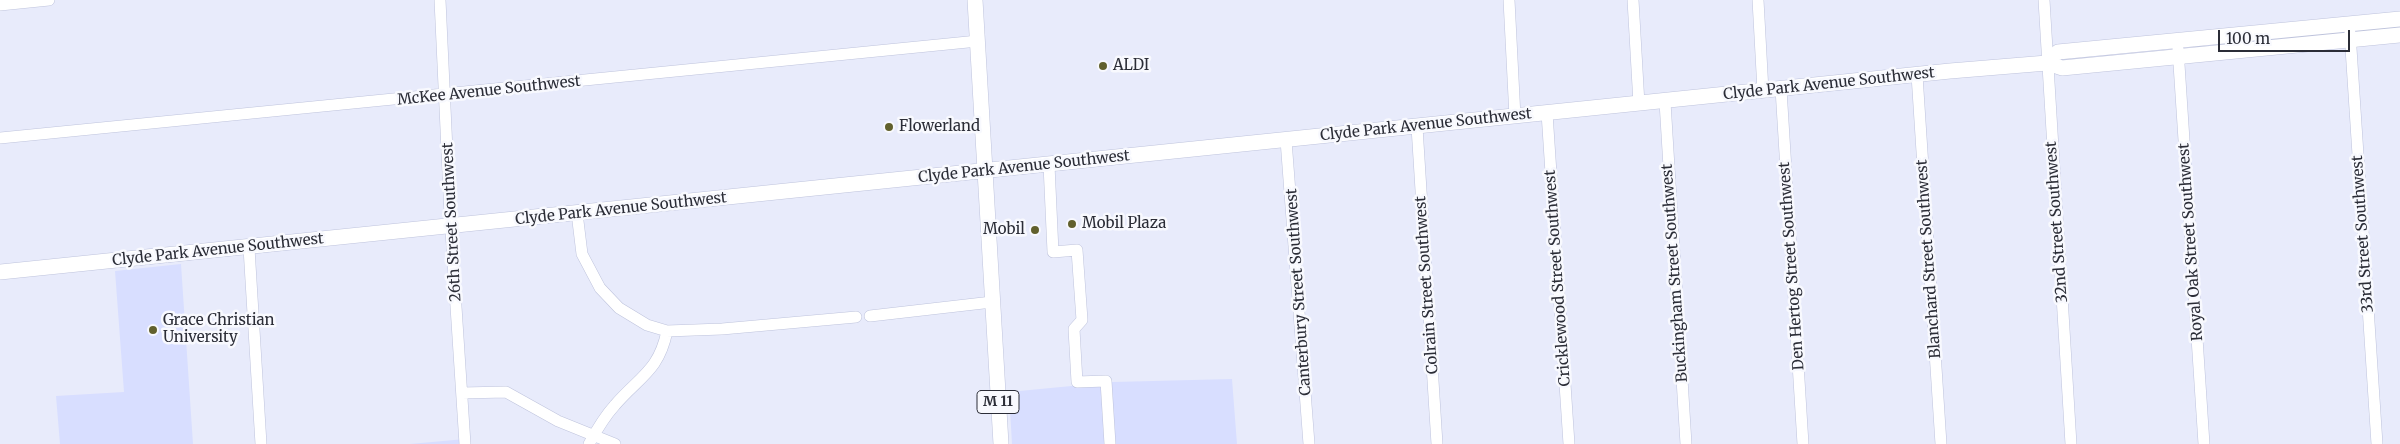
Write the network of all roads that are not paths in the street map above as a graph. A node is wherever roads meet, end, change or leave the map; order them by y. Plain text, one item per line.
1 (49, 0) edge
2 (440, 0) edge
3 (975, 0) edge
4 (1509, 0) edge
5 (1633, 0) edge
6 (1758, 0) edge
7 (2044, 0) edge
8 (0, 5) edge
9 (2400, 19) edge
10 (2349, 24) junction
11 (2400, 35) edge
12 (2178, 40) junction
13 (2350, 40) junction
14 (978, 41) junction
15 (2179, 58) junction
16 (2047, 63) junction
17 (1917, 75) junction
18 (1781, 89) junction
19 (1763, 91) junction
20 (446, 95) junction
21 (1665, 102) junction
22 (1640, 104) junction
23 (1547, 113) junction
24 (1515, 116) junction
25 (1417, 127) junction
26 (0, 138) edge
27 (1286, 140) junction
28 (1049, 165) junction
29 (984, 172) junction
30 (577, 214) junction
31 (451, 227) junction
32 (249, 248) junction
33 (0, 272) edge
34 (992, 302) junction
35 (870, 316) dead end
36 (856, 318) dead end
37 (667, 331) junction
38 (462, 394) junction
39 (591, 440) edge
40 (261, 444) edge
41 (465, 444) edge
42 (615, 444) edge
43 (1001, 444) edge
44 (1110, 444) edge
45 (1309, 444) edge
46 (1437, 444) edge
47 (1568, 444) edge
48 (1686, 444) edge
49 (1803, 444) edge
50 (1941, 444) edge
51 (2071, 444) edge
52 (2204, 444) edge
53 (2377, 444) edge

1 - 8 street
2 - 20 street, 26th Street Southwest
3 - 14 main road, M 11
4 - 24 street
5 - 22 street
6 - 19 street
7 - 16 street, 32nd Street Southwest
9 - 10 main road, Clyde Park Avenue Southwest
10 - 12 main road, Clyde Park Avenue Southwest
10 - 13 street, 33rd Street Southwest
11 - 13 main road, Clyde Park Avenue Southwest
12 - 15 street, Royal Oak Street Southwest
12 - 16 main road, Clyde Park Avenue Southwest
13 - 15 main road, Clyde Park Avenue Southwest
13 - 53 street, 33rd Street Southwest
14 - 20 street, McKee Avenue Southwest
14 - 29 main road, M 11
15 - 16 main road, Clyde Park Avenue Southwest
15 - 52 street, Royal Oak Street Southwest
16 - 17 main road, Clyde Park Avenue Southwest
16 - 51 street, 32nd Street Southwest
17 - 18 main road, Clyde Park Avenue Southwest
17 - 50 street, Blanchard Street Southwest
18 - 19 main road, Clyde Park Avenue Southwest
18 - 49 street, Den Hertog Street Southwest
19 - 21 main road, Clyde Park Avenue Southwest
20 - 26 street, McKee Avenue Southwest
20 - 31 street, 26th Street Southwest
21 - 22 main road, Clyde Park Avenue Southwest
21 - 48 street, Buckingham Street Southwest
22 - 23 main road, Clyde Park Avenue Southwest
23 - 24 main road, Clyde Park Avenue Southwest
23 - 47 street, Cricklewood Street Southwest
24 - 25 main road, Clyde Park Avenue Southwest
25 - 27 main road, Clyde Park Avenue Southwest
25 - 46 street, Colrain Street Southwest
27 - 28 main road, Clyde Park Avenue Southwest
27 - 45 street, Canterbury Street Southwest
28 - 29 main road, Clyde Park Avenue Southwest
28 - 44 street
29 - 30 main road, Clyde Park Avenue Southwest
29 - 34 main road, M 11
30 - 31 main road, Clyde Park Avenue Southwest
30 - 37 street
31 - 32 main road, Clyde Park Avenue Southwest
31 - 38 street, 26th Street Southwest
32 - 33 main road, Clyde Park Avenue Southwest
32 - 40 street
34 - 35 street
34 - 43 main road, M 11
36 - 37 street
37 - 39 street
38 - 39 street
38 - 41 street, 26th Street Southwest
39 - 42 street

